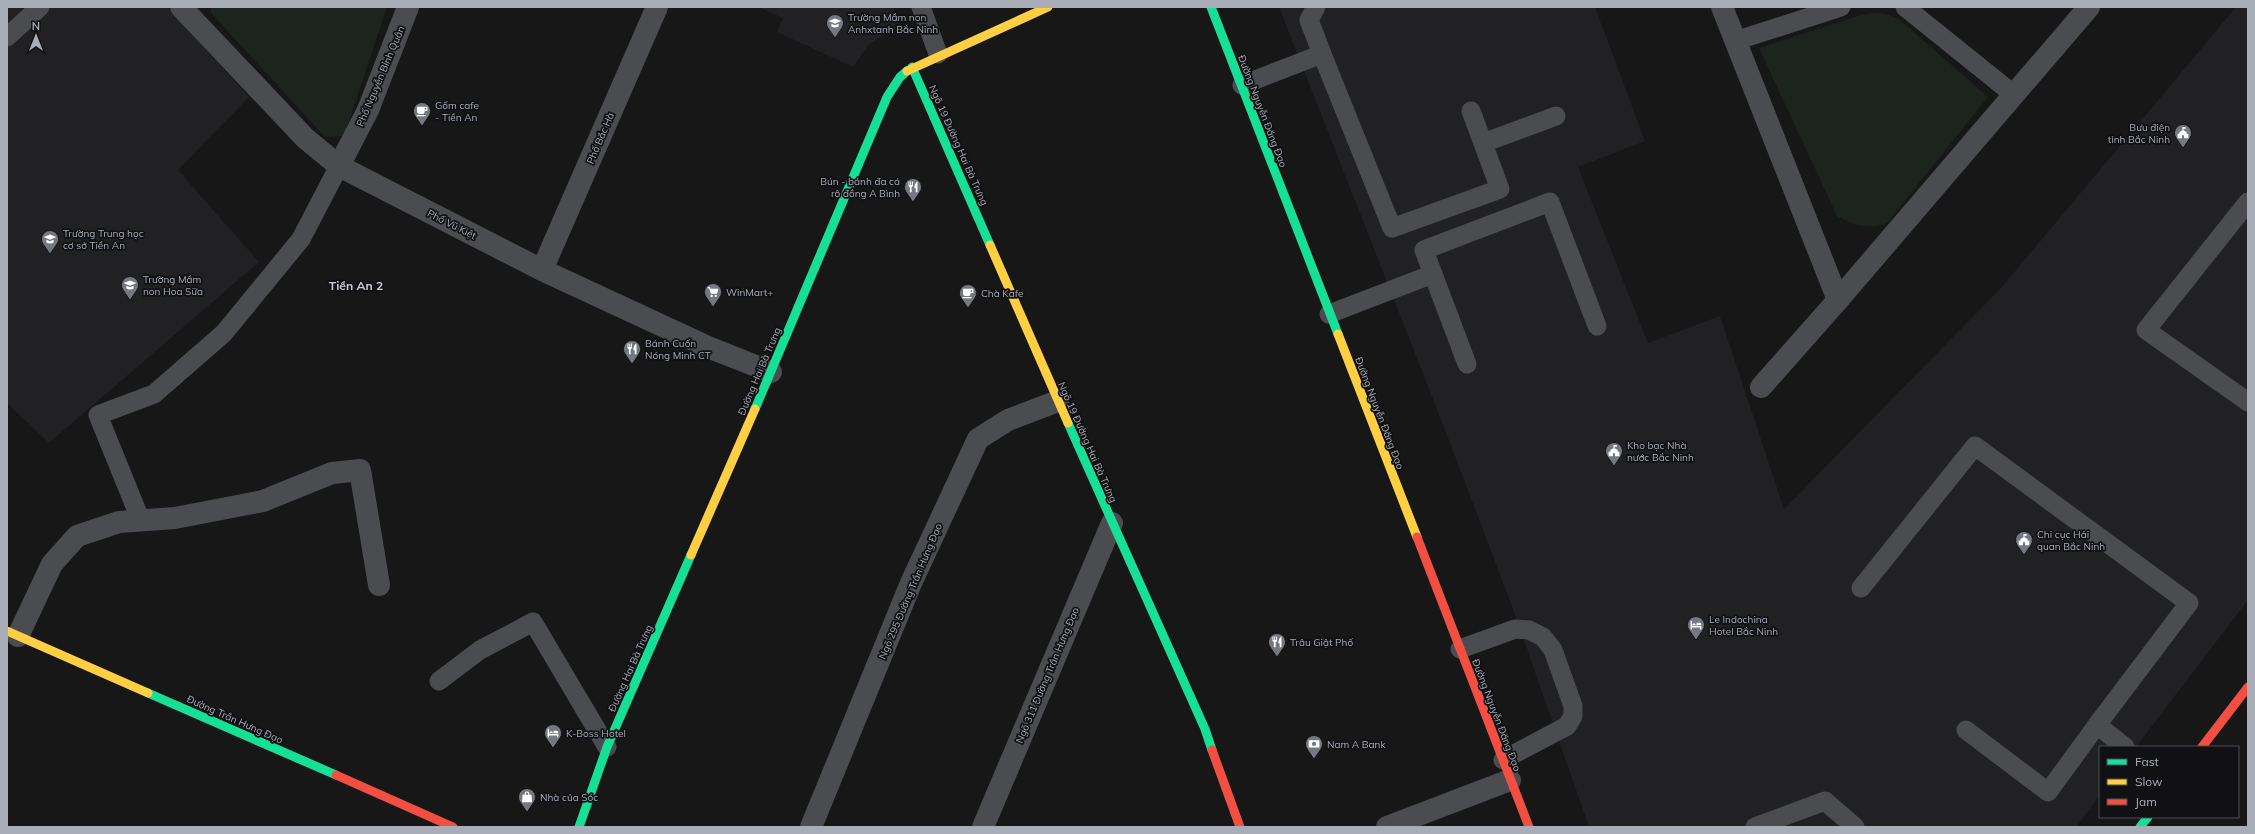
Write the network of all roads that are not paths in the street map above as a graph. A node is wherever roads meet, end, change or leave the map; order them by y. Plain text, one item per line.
1 (40, 7) edge
2 (181, 7) edge
3 (408, 7) edge
4 (657, 7) edge
5 (921, 7) edge
6 (1048, 7) edge
7 (1211, 7) edge
8 (1316, 7) edge
9 (1722, 7) edge
10 (1841, 7) edge
11 (1905, 7) edge
12 (2089, 7) edge
13 (7, 36) edge
14 (1735, 41) junction
15 (938, 54) junction
16 (1322, 54) junction
17 (912, 67) junction
18 (1242, 85) junction
19 (2013, 94) junction
20 (1471, 111) dead end
21 (1556, 116) dead end
22 (1483, 143) junction
23 (339, 166) junction
24 (2248, 202) edge
25 (542, 270) junction
26 (1433, 274) junction
27 (1838, 300) junction
28 (1329, 314) junction
29 (1597, 326) dead end
30 (1467, 364) dead end
31 (771, 372) junction
32 (1761, 387) dead end
33 (1058, 401) junction
34 (2248, 402) edge
35 (141, 521) junction
36 (1112, 523) junction
37 (379, 585) dead end
38 (1861, 588) dead end
39 (12, 634) edge
40 (1460, 649) junction
41 (439, 681) dead end
42 (2248, 687) edge
43 (2097, 725) junction
44 (1966, 730) dead end
45 (2124, 746) edge
46 (2203, 746) edge
47 (607, 747) junction
48 (1507, 770) junction
49 (2147, 818) edge
50 (453, 827) edge
51 (580, 827) edge
52 (811, 827) edge
53 (983, 827) edge
54 (1240, 827) edge
55 (1387, 827) edge
56 (1529, 827) edge
57 (1755, 827) edge
58 (1855, 827) edge
59 (2140, 827) edge

1 - 13 lane
2 - 23 street, Phố Vũ Kiệt
3 - 23 street, Phố Nguyễn Bỉnh Quân
4 - 25 street, Phố Bắc Hà
5 - 15 lane
6 - 15 main road, Đường Hai Bà Trưng
7 - 18 main road, Đường Nguyễn Đăng Đạo
8 - 16 lane
9 - 14 street
10 - 14 lane
11 - 19 lane
12 - 19 street
14 - 27 street
15 - 17 main road, Đường Hai Bà Trưng
16 - 18 lane
16 - 22 lane
17 - 31 main road, Đường Hai Bà Trưng
17 - 33 main road, Ngõ 19 Đường Hai Bà Trưng
18 - 28 main road, Đường Nguyễn Đăng Đạo
19 - 27 street
20 - 22 lane
21 - 22 lane
23 - 25 street, Phố Vũ Kiệt
23 - 35 lane
24 - 34 lane
25 - 31 street, Phố Vũ Kiệt
26 - 28 lane
26 - 29 lane
26 - 30 lane
27 - 32 street
28 - 40 main road, Đường Nguyễn Đăng Đạo
31 - 47 main road, Đường Hai Bà Trưng
33 - 36 main road, Ngõ 19 Đường Hai Bà Trưng
33 - 52 street, Ngõ 295 Đường Trần Hưng Đạo
35 - 37 street
35 - 39 street
36 - 53 street, Ngõ 311 Đường Trần Hưng Đạo
36 - 54 main road, Ngõ 19 Đường Hai Bà Trưng
38 - 43 lane
39 - 50 main road, Đường Trần Hưng Đạo
40 - 48 main road, Đường Nguyễn Đăng Đạo
40 - 48 lane
41 - 47 lane
42 - 46 main road
43 - 44 lane
43 - 45 lane
47 - 51 main road, Đường Hai Bà Trưng
48 - 55 street
48 - 56 main road, Đường Nguyễn Đăng Đạo
49 - 59 main road
57 - 58 lane

